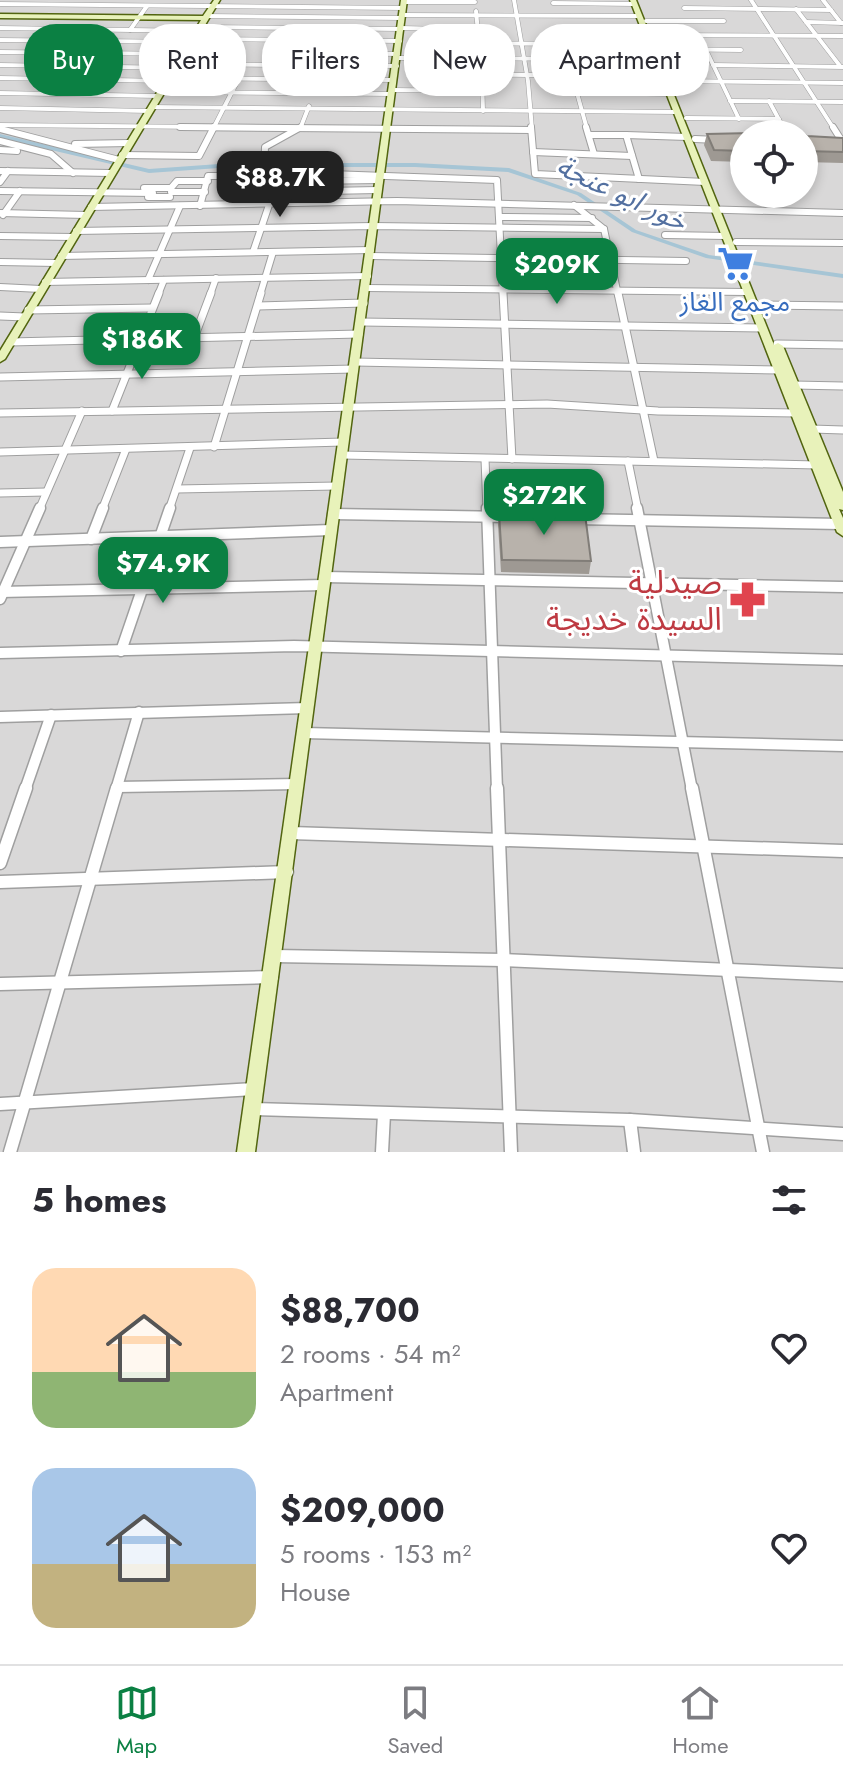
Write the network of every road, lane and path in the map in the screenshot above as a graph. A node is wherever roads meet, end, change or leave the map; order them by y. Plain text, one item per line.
1 (123, 0) edge
2 (264, 0) edge
3 (293, 0) edge
4 (344, 0) edge
5 (514, 0) edge
6 (679, 0) edge
7 (751, 0) edge
8 (823, 0) edge
9 (444, 1) edge
10 (475, 1) edge
11 (635, 1) edge
12 (52, 2) edge
13 (86, 2) edge
14 (553, 2) edge
15 (588, 2) edge
16 (215, 3) edge
17 (0, 4) edge
18 (22, 4) junction
19 (118, 5) junction
20 (147, 6) junction
21 (261, 6) junction
22 (287, 7) junction
23 (342, 7) junction
24 (403, 8) edge
25 (684, 8) junction
26 (717, 9) junction
27 (757, 9) junction
28 (796, 9) junction
29 (831, 10) junction
30 (476, 15) junction
31 (0, 16) edge
32 (10, 16) junction
33 (517, 16) junction
34 (556, 16) junction
35 (74, 17) junction
36 (206, 17) junction
37 (269, 17) junction
38 (280, 17) junction
39 (138, 18) junction
40 (338, 18) junction
41 (642, 19) junction
42 (690, 21) junction
43 (724, 21) junction
44 (806, 22) junction
45 (842, 23) edge
46 (68, 24) edge
47 (202, 24) edge
48 (265, 24) edge
49 (336, 24) edge
50 (477, 24) edge
51 (558, 24) edge
52 (645, 24) edge
53 (0, 27) edge
54 (388, 28) edge
55 (401, 28) junction
56 (404, 28) edge
57 (24, 29) edge
58 (123, 30) edge
59 (130, 30) junction
60 (139, 30) edge
61 (262, 30) edge
62 (24, 32) edge
63 (709, 34) edge
64 (732, 35) junction
65 (774, 36) junction
66 (816, 36) junction
67 (843, 36) edge
68 (0, 40) edge
69 (15, 40) junction
70 (24, 40) edge
71 (246, 40) edge
72 (258, 40) junction
73 (262, 40) edge
74 (388, 41) edge
75 (400, 41) junction
76 (515, 44) edge
77 (522, 44) junction
78 (531, 44) edge
79 (709, 50) edge
80 (741, 50) junction
81 (828, 51) junction
82 (843, 51) edge
83 (2, 52) edge
84 (24, 53) edge
85 (388, 56) edge
86 (398, 56) junction
87 (404, 56) edge
88 (709, 56) edge
89 (515, 58) edge
90 (525, 58) junction
91 (531, 58) edge
92 (0, 65) edge
93 (713, 65) junction
94 (750, 65) junction
95 (24, 66) edge
96 (388, 66) edge
97 (397, 66) junction
98 (795, 66) junction
99 (841, 66) edge
100 (24, 72) edge
101 (515, 75) edge
102 (526, 75) junction
103 (531, 75) edge
104 (0, 78) edge
105 (18, 79) junction
106 (24, 79) edge
107 (388, 80) edge
108 (394, 80) junction
109 (709, 82) edge
110 (722, 82) junction
111 (805, 82) junction
112 (843, 83) edge
113 (388, 92) edge
114 (392, 92) junction
115 (404, 92) edge
116 (2, 95) edge
117 (24, 95) edge
118 (66, 96) edge
119 (158, 96) edge
120 (231, 96) edge
121 (312, 96) edge
122 (483, 96) edge
123 (576, 96) edge
124 (671, 96) edge
125 (677, 96) edge
126 (730, 101) junction
127 (769, 101) junction
128 (817, 101) junction
129 (843, 102) edge
130 (0, 108) edge
131 (225, 108) junction
132 (56, 109) junction
133 (150, 109) junction
134 (308, 109) junction
135 (102, 110) junction
136 (390, 110) junction
137 (483, 111) junction
138 (530, 111) junction
139 (581, 112) junction
140 (677, 112) junction
141 (686, 118) junction
142 (739, 119) junction
143 (779, 119) joint
144 (140, 125) junction
145 (91, 126) junction
146 (215, 126) junction
147 (0, 127) edge
148 (303, 127) junction
149 (387, 128) junction
150 (531, 130) junction
151 (589, 135) junction
152 (626, 135) junction
153 (691, 138) junction
154 (730, 140) edge
155 (0, 141) edge
156 (829, 141) edge
157 (843, 142) edge
158 (129, 143) junction
159 (68, 144) junction
160 (0, 150) edge
161 (40, 151) junction
162 (533, 152) junction
163 (594, 154) junction
164 (632, 156) junction
165 (117, 163) junction
166 (0, 171) edge
167 (8, 171) junction
168 (264, 171) junction
169 (340, 172) junction
170 (73, 173) junction
171 (234, 179) junction
172 (639, 179) junction
173 (0, 182) edge
174 (379, 182) junction
175 (705, 182) junction
176 (275, 184) junction
177 (299, 184) junction
178 (188, 186) junction
179 (207, 186) junction
180 (324, 186) junction
181 (340, 186) junction
182 (0, 191) edge
183 (20, 191) junction
184 (171, 191) junction
185 (313, 191) junction
186 (352, 191) junction
187 (100, 192) junction
188 (127, 193) junction
189 (153, 193) junction
190 (498, 202) junction
191 (294, 204) junction
192 (572, 204) junction
193 (228, 205) junction
194 (269, 205) junction
195 (168, 206) junction
196 (180, 206) junction
197 (200, 206) junction
198 (121, 207) junction
199 (146, 207) junction
200 (719, 209) junction
201 (89, 211) junction
202 (843, 213) edge
203 (1, 215) edge
204 (500, 217) junction
205 (592, 218) junction
206 (373, 226) junction
207 (261, 228) junction
208 (501, 228) junction
209 (604, 229) junction
210 (170, 230) junction
211 (75, 234) junction
212 (665, 235) dead end
213 (0, 236) edge
214 (726, 236) junction
215 (736, 242) junction
216 (843, 243) edge
217 (253, 252) junction
218 (273, 252) junction
219 (371, 253) junction
220 (159, 254) junction
221 (502, 257) junction
222 (59, 259) junction
223 (613, 259) junction
224 (686, 261) dead end
225 (0, 262) edge
226 (740, 262) junction
227 (265, 277) junction
228 (216, 278) junction
229 (148, 280) junction
230 (164, 280) junction
231 (367, 282) junction
232 (43, 285) junction
233 (0, 287) edge
234 (504, 290) junction
235 (619, 291) junction
236 (747, 292) junction
237 (364, 303) junction
238 (761, 305) junction
239 (258, 306) junction
240 (843, 306) edge
241 (152, 308) junction
242 (27, 313) junction
243 (0, 316) edge
244 (506, 326) junction
245 (360, 328) junction
246 (627, 328) junction
247 (762, 328) junction
248 (250, 336) junction
249 (194, 338) junction
250 (143, 339) junction
251 (777, 344) junction
252 (843, 345) edge
253 (6, 346) edge
254 (0, 359) edge
255 (355, 365) junction
256 (508, 365) junction
257 (634, 367) junction
258 (779, 370) junction
259 (240, 371) junction
260 (129, 374) junction
261 (0, 377) edge
262 (794, 385) junction
263 (843, 386) edge
264 (350, 405) junction
265 (509, 407) junction
266 (228, 408) junction
267 (642, 410) junction
268 (82, 411) junction
269 (112, 411) junction
270 (0, 413) edge
271 (796, 413) junction
272 (812, 429) junction
273 (843, 430) edge
274 (214, 447) junction
275 (190, 448) junction
276 (126, 449) junction
277 (342, 449) junction
278 (64, 450) junction
279 (0, 452) edge
280 (485, 459) junction
281 (512, 459) junction
282 (628, 461) junction
283 (654, 461) junction
284 (817, 465) junction
285 (838, 482) edge
286 (337, 486) junction
287 (177, 489) junction
288 (46, 492) junction
289 (0, 493) edge
290 (843, 506) edge
291 (333, 514) junction
292 (487, 517) junction
293 (518, 518) edge
294 (563, 518) edge
295 (640, 520) junction
296 (841, 528) edge
297 (331, 530) junction
298 (161, 537) junction
299 (91, 539) junction
300 (24, 541) junction
301 (0, 542) edge
302 (489, 579) junction
303 (325, 581) junction
304 (651, 583) junction
305 (843, 587) edge
306 (143, 589) junction
307 (1, 595) edge
308 (317, 647) junction
309 (121, 651) junction
310 (0, 653) edge
311 (492, 653) junction
312 (665, 655) junction
313 (843, 660) edge
314 (308, 708) junction
315 (139, 712) junction
316 (51, 715) junction
317 (0, 717) edge
318 (304, 733) junction
319 (497, 735) junction
320 (682, 741) junction
321 (843, 746) edge
322 (297, 784) junction
323 (117, 787) junction
324 (291, 833) junction
325 (499, 839) junction
326 (702, 845) junction
327 (843, 851) edge
328 (0, 863) edge
329 (287, 872) junction
330 (88, 880) junction
331 (0, 882) edge
332 (275, 956) junction
333 (503, 960) junction
334 (725, 970) junction
335 (843, 975) edge
336 (272, 977) junction
337 (57, 983) junction
338 (0, 984) edge
339 (254, 1089) junction
340 (23, 1103) junction
341 (0, 1104) edge
342 (251, 1109) junction
343 (384, 1114) junction
344 (510, 1117) junction
345 (630, 1120) junction
346 (759, 1130) junction
347 (843, 1134) edge
348 (10, 1152) edge
349 (246, 1152) edge
350 (382, 1152) edge
351 (511, 1152) edge
352 (634, 1152) edge
353 (763, 1152) edge

1 - 19 street
2 - 21 street
3 - 22 street
4 - 23 street
5 - 33 street
6 - 25 street
7 - 27 street
8 - 29 street
9 - 10 street
9 - 24 street
10 - 30 street
11 - 15 street
11 - 41 street
12 - 13 street
12 - 18 street
13 - 19 street
13 - 35 street
14 - 15 street
14 - 34 street
16 - 20 street
16 - 21 street
16 - 36 street
17 - 18 street
18 - 32 street
19 - 20 street
20 - 39 street
21 - 22 street
22 - 23 street
22 - 38 street
23 - 24 street
23 - 40 street
24 - 30 street
24 - 40 street
24 - 55 street
25 - 26 street
25 - 42 street
26 - 27 street
26 - 43 street
27 - 28 street
27 - 65 street
28 - 29 street
28 - 44 street
29 - 45 street
30 - 33 street
30 - 50 street
31 - 32 street
32 - 35 street
32 - 53 street
33 - 34 street
33 - 77 street
34 - 41 street
34 - 51 street
35 - 39 street
35 - 46 street
36 - 37 street
36 - 39 street
36 - 47 street
37 - 38 street
37 - 48 street
38 - 40 street
39 - 59 street
40 - 49 street
41 - 42 street
41 - 52 street
42 - 43 street
43 - 64 street
44 - 45 street
44 - 66 street
53 - 57 street
54 - 55 street
55 - 56 street
55 - 75 street
58 - 59 street
59 - 60 street
61 - 72 street
62 - 69 street
63 - 64 street
64 - 65 street
64 - 80 street
65 - 66 street
65 - 98 street
66 - 67 street
66 - 81 street
68 - 69 street
69 - 70 street
69 - 83 street
71 - 72 street
72 - 73 street
74 - 75 street
75 - 86 street
76 - 77 street
77 - 78 street
77 - 90 street
79 - 80 street
80 - 94 street
81 - 82 street
81 - 99 street
83 - 84 street
85 - 86 street
86 - 87 street
86 - 97 street
88 - 93 street
89 - 90 street
90 - 91 street
90 - 102 street
92 - 95 street
93 - 94 street
93 - 110 street
94 - 98 street
96 - 97 street
97 - 108 street
98 - 99 street
98 - 111 street
100 - 105 street
101 - 102 street
102 - 103 street
102 - 138 street
104 - 105 street
105 - 106 street
105 - 116 street
107 - 108 street
108 - 114 street
109 - 110 street
110 - 111 street
110 - 126 street
111 - 112 street
111 - 128 street
113 - 114 street
114 - 115 street
114 - 136 street
116 - 117 street
118 - 132 street
119 - 133 street
120 - 131 street
121 - 134 street
122 - 137 street
123 - 139 street
124 - 140 street
125 - 141 street
126 - 127 street
126 - 142 street
127 - 128 street
127 - 143 street
128 - 129 street
128 - 157 street
130 - 132 street
131 - 133 street
131 - 134 street
131 - 146 street
132 - 135 street
133 - 135 street
133 - 144 street
134 - 136 street
134 - 148 street
135 - 145 street
136 - 137 street
136 - 149 street
137 - 138 street
138 - 139 street
138 - 150 street
139 - 140 street
139 - 151 street
140 - 153 street
141 - 142 street
141 - 153 street
142 - 143 street
144 - 145 street
144 - 146 street
144 - 158 street
145 - 147 street
146 - 148 street
146 - 165 street
147 - 159 street
148 - 149 street
148 - 168 street
149 - 150 street
149 - 174 street
150 - 162 street
151 - 152 street
151 - 163 street
152 - 153 street
152 - 164 street
153 - 154 street
153 - 175 street
153 - 200 street
155 - 161 street
156 - 157 street
158 - 159 street
158 - 165 street
159 - 165 street
160 - 161 street
161 - 170 street
162 - 163 street
162 - 172 street
163 - 164 street
164 - 172 street
165 - 170 street
165 - 187 street
166 - 167 street
167 - 170 street
167 - 173 street
168 - 171 street
168 - 177 street
169 - 174 street
169 - 180 street
169 - 181 street
171 - 176 street
171 - 179 street
171 - 193 street
172 - 175 street
174 - 186 street
174 - 186 street
174 - 186 street
174 - 190 street
174 - 190 street
174 - 206 street
175 - 200 street
176 - 177 street
176 - 177 street
176 - 194 street
177 - 180 street
177 - 180 street
177 - 185 street
177 - 185 street
177 - 191 street
178 - 179 street
178 - 179 street
178 - 184 street
178 - 184 street
179 - 197 street
180 - 181 street
180 - 181 street
180 - 185 street
180 - 185 street
180 - 186 street
180 - 191 street
181 - 186 street
182 - 183 street
183 - 187 street
183 - 203 street
184 - 189 street
184 - 195 street
187 - 188 street
187 - 188 street
187 - 201 street
188 - 189 street
188 - 189 street
188 - 198 street
189 - 199 street
190 - 192 street
190 - 204 street
191 - 194 street
192 - 200 street
192 - 205 street
193 - 194 street
193 - 197 street
194 - 207 street
195 - 196 street
195 - 199 street
196 - 197 street
196 - 210 street
198 - 199 street
198 - 201 street
200 - 202 street
200 - 214 street
200 - 215 street
201 - 203 street
201 - 211 street
204 - 205 street
204 - 208 street
205 - 209 street
206 - 207 street
206 - 208 street
206 - 219 street
207 - 210 street
207 - 217 street
208 - 209 street
208 - 221 street
209 - 223 street
210 - 211 street
210 - 220 street
211 - 213 street
211 - 222 street
212 - 214 street
214 - 226 street
215 - 216 street
215 - 226 street
217 - 218 street
217 - 220 street
218 - 219 street
218 - 227 street
219 - 221 street
219 - 231 street
220 - 222 street
220 - 229 street
221 - 223 street
221 - 234 street
222 - 225 street
222 - 232 street
223 - 224 street
223 - 235 street
226 - 236 street
226 - 238 street
227 - 228 street
227 - 231 street
227 - 239 street
228 - 230 street
228 - 249 street
229 - 230 street
229 - 232 street
230 - 241 street
231 - 234 street
231 - 237 street
232 - 233 street
232 - 242 street
234 - 235 street
234 - 244 street
235 - 236 street
235 - 246 street
236 - 247 street
237 - 239 street
237 - 245 street
238 - 240 street
238 - 251 street
239 - 248 street
241 - 242 street
241 - 250 street
242 - 243 street
242 - 253 street
244 - 245 street
244 - 246 street
244 - 256 street
245 - 248 street
245 - 255 street
246 - 247 street
246 - 257 street
247 - 258 street
248 - 249 street
248 - 259 street
249 - 250 street
250 - 253 street
250 - 260 street
251 - 252 street
251 - 262 street
253 - 254 street
255 - 256 street
255 - 259 street
255 - 264 street
256 - 257 street
256 - 265 street
257 - 258 street
257 - 267 street
258 - 271 street
259 - 260 street
259 - 266 street
260 - 261 street
260 - 269 street
262 - 263 street
262 - 272 street
264 - 265 street
264 - 266 street
264 - 277 street
265 - 267 street
265 - 281 street
266 - 269 street
266 - 274 street
267 - 271 street
267 - 283 street
268 - 269 street
268 - 270 street
268 - 278 street
271 - 284 street
272 - 273 street
272 - 285 street
274 - 275 street
274 - 277 street
275 - 276 street
275 - 287 street
276 - 278 street
276 - 299 street
277 - 280 street
277 - 286 street
278 - 279 street
278 - 288 street
280 - 281 street
280 - 292 street
281 - 282 street
282 - 283 street
282 - 295 street
283 - 284 street
284 - 296 street
285 - 290 street
286 - 287 street
286 - 291 street
287 - 298 street
288 - 289 street
288 - 300 street
291 - 292 street
291 - 297 street
292 - 293 street
292 - 302 street
294 - 295 street
295 - 296 street
295 - 304 street
297 - 298 street
297 - 303 street
298 - 299 street
298 - 306 street
299 - 300 street
300 - 301 street
300 - 307 street
302 - 303 street
302 - 304 street
302 - 311 street
303 - 306 street
303 - 308 street
304 - 305 street
304 - 312 street
306 - 307 street
306 - 309 street
308 - 309 street
308 - 311 street
308 - 314 street
309 - 310 street
311 - 312 street
311 - 319 street
312 - 313 street
312 - 320 street
314 - 315 street
314 - 318 street
315 - 316 street
315 - 323 street
316 - 317 street
316 - 328 street
318 - 319 street
318 - 322 street
319 - 320 street
319 - 325 street
320 - 321 street
320 - 326 street
322 - 323 street
322 - 324 street
323 - 330 street
324 - 325 street
324 - 329 street
325 - 326 street
325 - 333 street
326 - 327 street
326 - 334 street
329 - 330 street
329 - 332 street
330 - 331 street
330 - 337 street
332 - 333 street
332 - 336 street
333 - 334 street
333 - 344 street
334 - 335 street
334 - 346 street
336 - 337 street
336 - 339 street
337 - 338 street
337 - 340 street
339 - 340 street
339 - 342 street
340 - 341 street
340 - 348 street
342 - 343 street
342 - 349 street
343 - 344 street
343 - 350 street
344 - 345 street
344 - 351 street
345 - 346 street
345 - 352 street
346 - 347 street
346 - 353 street

